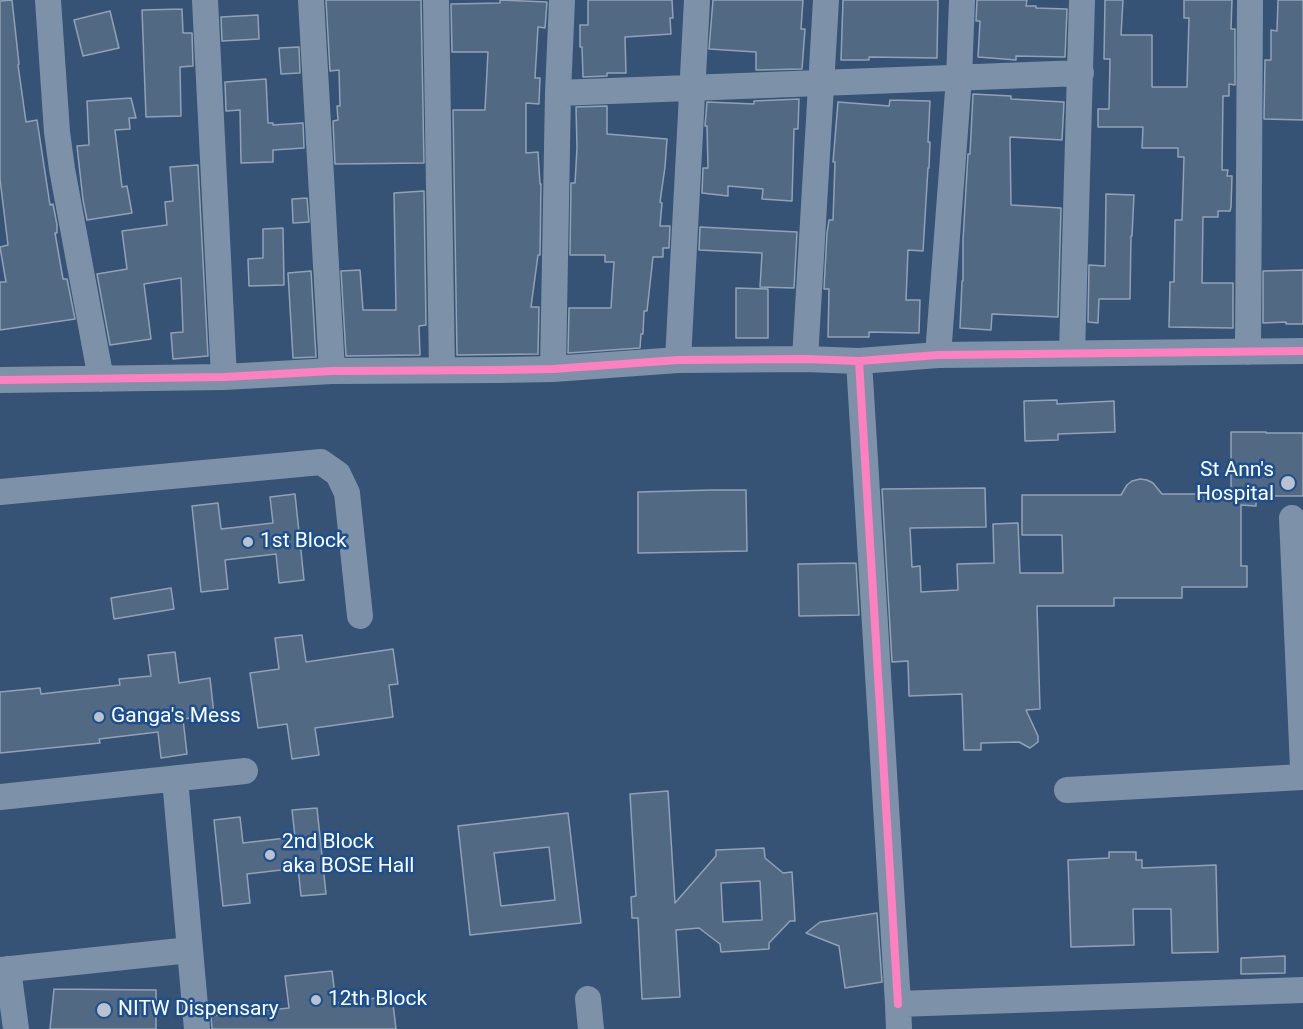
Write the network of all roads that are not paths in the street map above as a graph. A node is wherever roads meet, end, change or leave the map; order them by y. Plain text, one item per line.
1 (48, 0) edge
2 (205, 0) edge
3 (311, 0) edge
4 (436, 0) edge
5 (562, 0) edge
6 (697, 0) edge
7 (826, 0) edge
8 (962, 0) edge
9 (1082, 0) edge
10 (1250, 0) edge
11 (1081, 73) junction
12 (958, 78) junction
13 (820, 83) junction
14 (692, 88) junction
15 (558, 93) junction
16 (1303, 351) edge
17 (1248, 352) junction
18 (1072, 353) junction
19 (938, 355) junction
20 (805, 359) junction
21 (678, 360) junction
22 (859, 361) junction
23 (553, 369) junction
24 (442, 370) junction
25 (332, 371) junction
26 (224, 377) junction
27 (101, 379) junction
28 (0, 380) edge
29 (0, 492) edge
30 (1292, 518) dead end
31 (360, 616) dead end
32 (1303, 768) edge
33 (244, 771) dead end
34 (1303, 777) edge
35 (175, 779) junction
36 (1068, 790) dead end
37 (0, 797) edge
38 (190, 950) junction
39 (4, 970) edge
40 (1303, 990) edge
41 (588, 999) dead end
42 (898, 1017) edge
43 (16, 1029) edge
44 (197, 1029) edge
45 (591, 1029) edge

1 - 27 street
2 - 26 street
3 - 25 street
4 - 24 street
5 - 15 street
6 - 14 street
7 - 13 street
8 - 12 street
9 - 11 street
10 - 17 street
11 - 12 street
11 - 18 street
12 - 13 street
12 - 19 street
13 - 14 street
13 - 20 street
14 - 15 street
14 - 21 street
15 - 23 street
16 - 17 street
17 - 18 street
18 - 19 street
19 - 22 street
20 - 21 street
20 - 22 street
21 - 23 street
22 - 42 street
23 - 24 street
24 - 25 street
25 - 26 street
26 - 27 street
27 - 28 street
29 - 31 street
30 - 32 street
33 - 35 street
34 - 36 street
35 - 37 street
35 - 38 street
38 - 39 street
38 - 44 street
39 - 43 street
40 - 42 street
41 - 45 street

